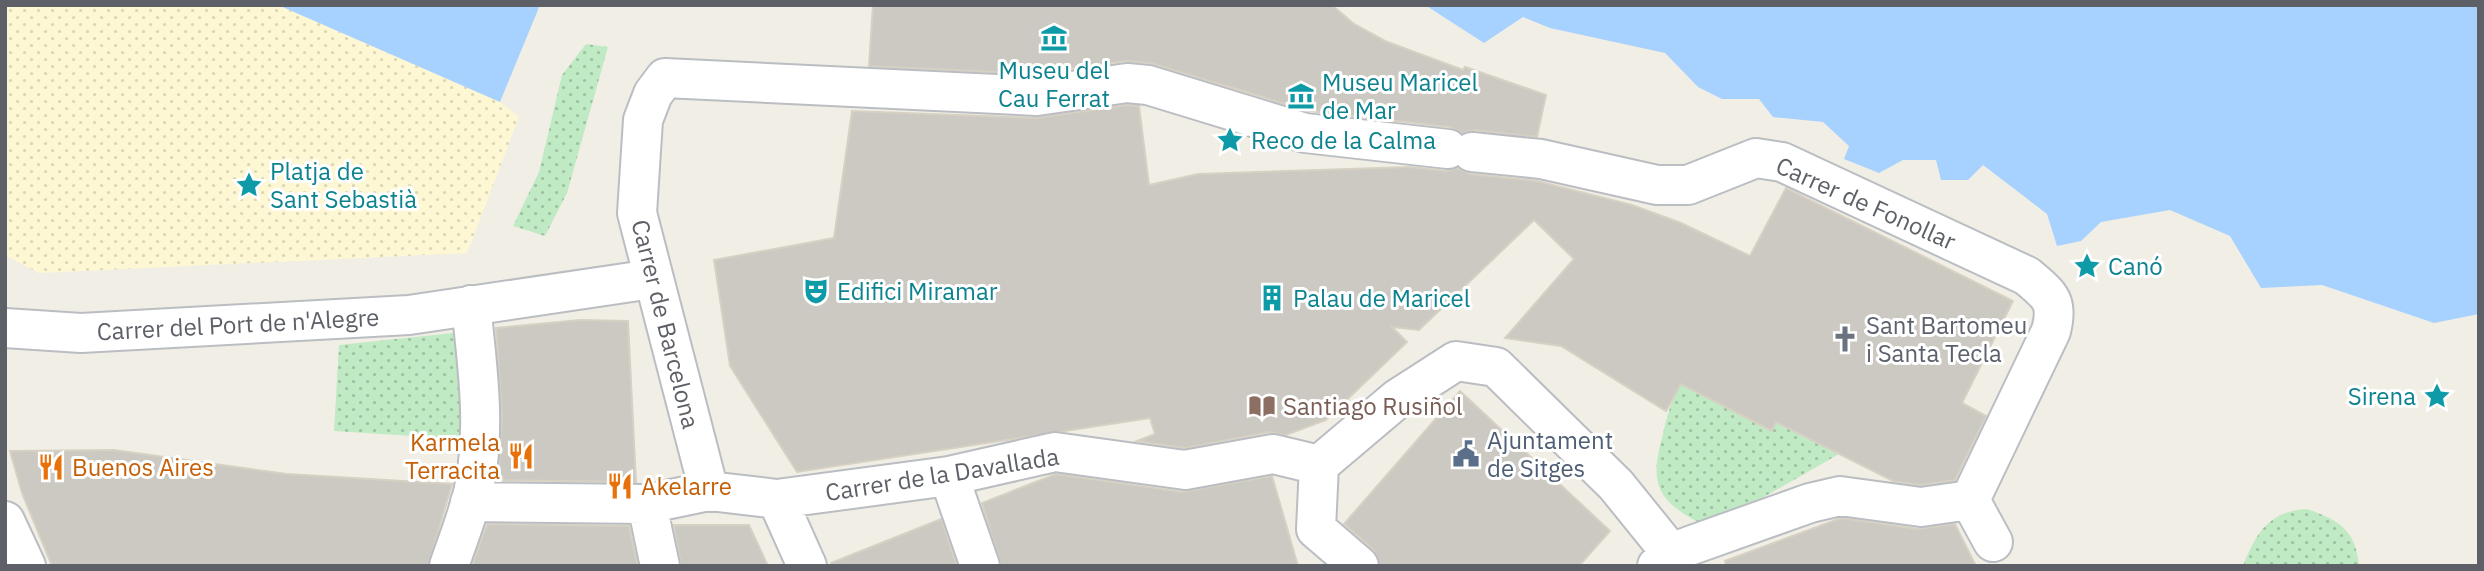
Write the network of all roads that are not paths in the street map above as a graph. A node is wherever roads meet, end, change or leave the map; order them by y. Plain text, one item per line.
1 (665, 78) joint
2 (652, 279) junction
3 (471, 305) junction
4 (5, 328) edge
5 (1319, 465) junction
6 (949, 476) junction
7 (709, 491) junction
8 (472, 493) junction
9 (777, 499) junction
10 (1970, 500) junction
11 (648, 504) junction
12 (5, 522) edge
13 (1993, 542) dead end
14 (1664, 560) edge
15 (26, 566) edge
16 (449, 566) edge
17 (660, 566) edge
18 (807, 566) edge
19 (980, 566) edge
20 (1359, 566) edge

1 - 2 street, Carrer de Barcelona
1 - 10 street, Carrer de Fonollar
2 - 3 street, Carrer del Port de n'Alegre
2 - 7 street, Carrer de Barcelona
3 - 4 street, Carrer del Port de n'Alegre
3 - 8 street
5 - 6 street, Carrer de la Davallada
5 - 14 street
5 - 20 street
6 - 9 street, Carrer de la Davallada
6 - 19 street
7 - 9 street, Carrer de la Davallada
7 - 11 street, Carrer de la Davallada
8 - 11 street
8 - 16 street
9 - 18 street
10 - 13 street
10 - 14 street
11 - 17 street
12 - 15 street

